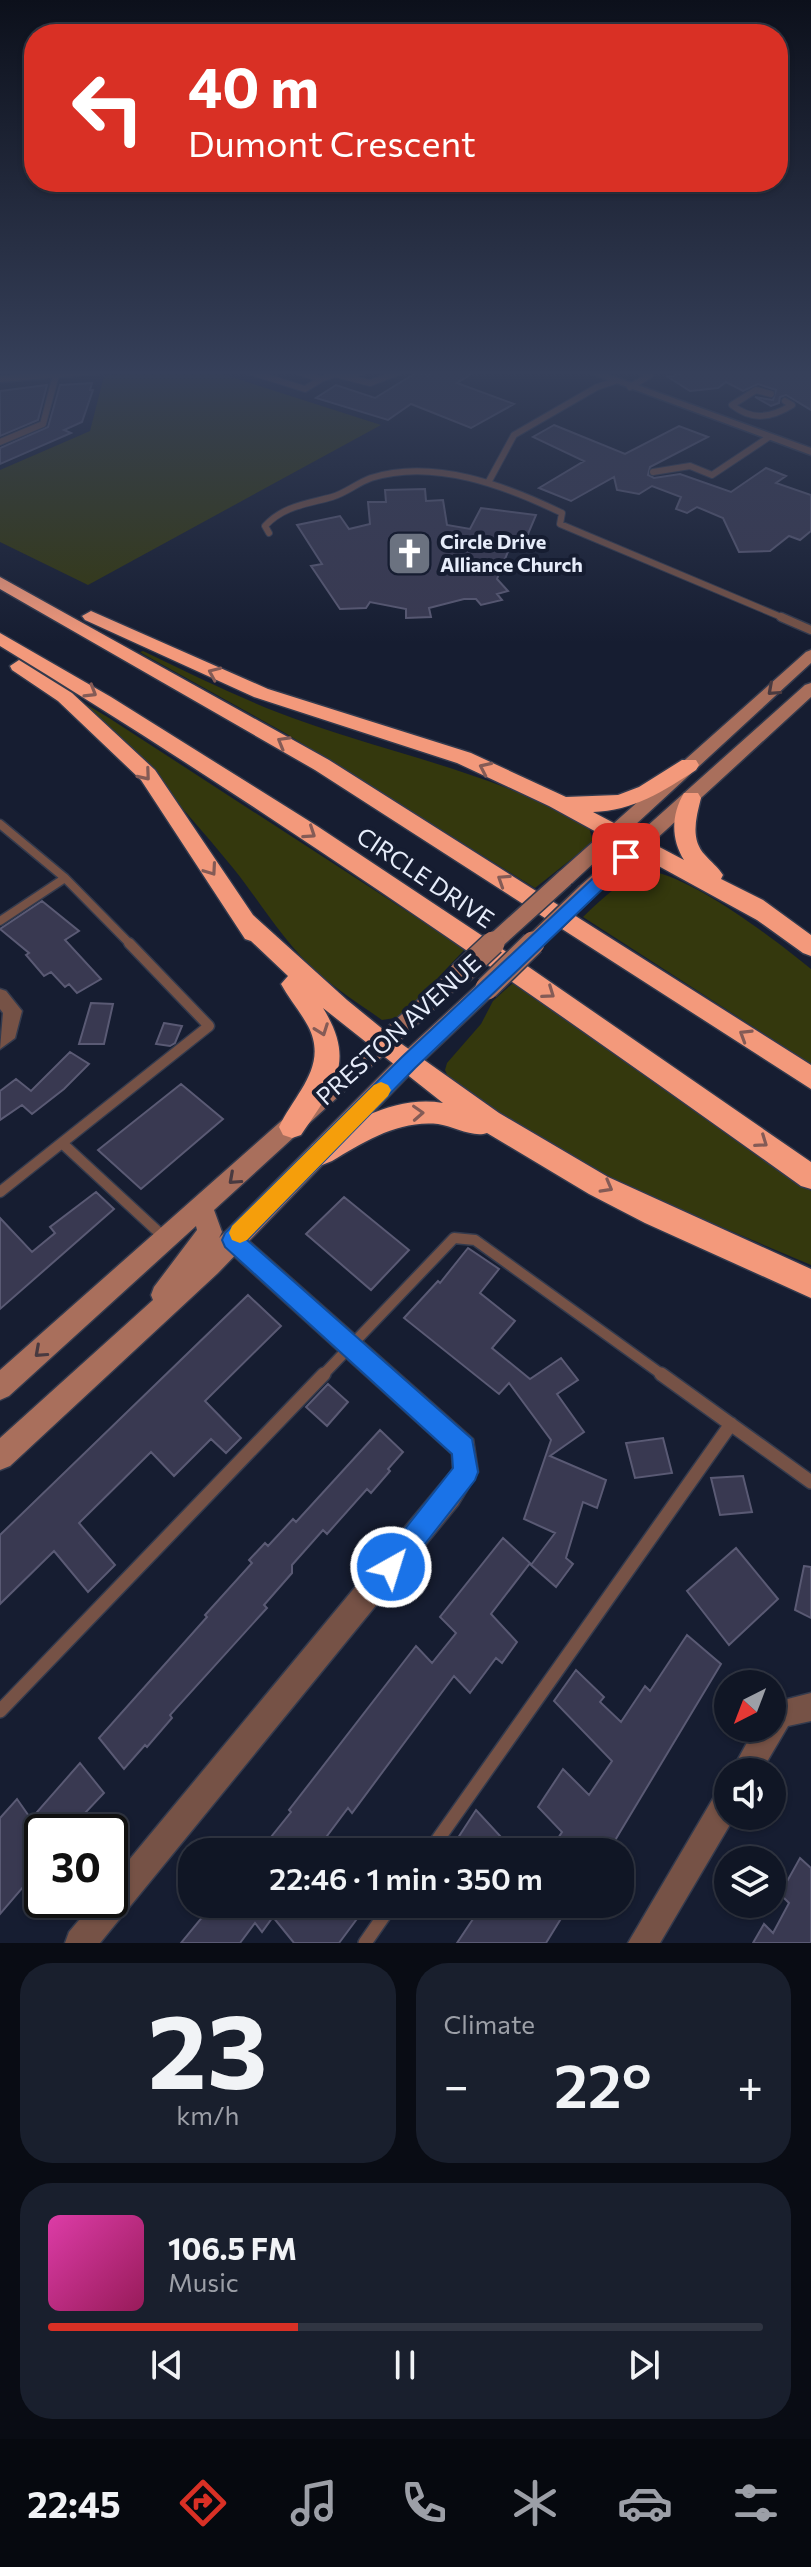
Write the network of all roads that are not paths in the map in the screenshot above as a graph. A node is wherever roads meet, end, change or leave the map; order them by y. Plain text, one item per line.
1 (500, 462) edge
2 (732, 462) edge
3 (653, 472) dead end
4 (489, 481) junction
5 (269, 533) dead end
6 (0, 571) edge
7 (0, 582) edge
8 (811, 630) edge
9 (0, 638) edge
10 (0, 654) edge
11 (811, 655) edge
12 (811, 688) edge
13 (689, 765) junction
14 (691, 798) junction
15 (556, 801) junction
16 (0, 824) edge
17 (615, 832) junction
18 (640, 845) junction
19 (65, 878) junction
20 (768, 915) junction
21 (0, 921) edge
22 (245, 921) junction
23 (811, 947) edge
24 (0, 996) edge
25 (0, 1041) edge
26 (383, 1043) junction
27 (408, 1062) junction
28 (811, 1078) edge
29 (292, 1127) junction
30 (62, 1143) junction
31 (538, 1149) junction
32 (322, 1153) junction
33 (811, 1177) edge
34 (0, 1192) edge
35 (199, 1210) junction
36 (166, 1239) junction
37 (232, 1240) junction
38 (811, 1284) edge
39 (145, 1321) junction
40 (350, 1344) junction
41 (0, 1387) edge
42 (731, 1424) junction
43 (0, 1456) edge
44 (811, 1482) edge
45 (811, 1707) edge
46 (0, 1711) edge
47 (786, 1712) edge
48 (714, 1824) edge
49 (439, 1838) edge
50 (382, 1918) edge
51 (80, 1943) edge
52 (365, 1943) edge
53 (643, 1943) edge

1 - 4 lane
2 - 3 lane
4 - 5 lane
4 - 8 lane
15 -> 6 highway
28 -> 7 highway, CIRCLE DRIVE
9 -> 33 highway, CIRCLE DRIVE
10 -> 22 highway
11 -> 13 main road, PRESTON AVENUE
12 - 14 main road, PRESTON AVENUE
13 - 15 highway
13 - 17 main road, PRESTON AVENUE
14 - 18 main road, PRESTON AVENUE
14 - 20 highway
15 - 17 highway
16 - 19 lane
17 - 18 highway
17 - 26 main road, PRESTON AVENUE, bridge
18 - 20 highway
18 - 27 main road, PRESTON AVENUE, bridge
19 - 21 lane
19 - 30 lane
20 - 23 highway
22 - 26 highway
22 -> 29 highway
24 - 25 street
26 - 27 highway
26 - 29 main road, PRESTON AVENUE
27 - 31 highway
27 - 32 main road, PRESTON AVENUE
29 -> 35 main road, PRESTON AVENUE
30 - 34 lane
30 - 36 lane
32 -> 31 highway
31 -> 38 highway
32 - 37 main road, PRESTON AVENUE
35 - 36 main road, PRESTON AVENUE
35 - 39 main road, PRESTON AVENUE
36 -> 41 main road, PRESTON AVENUE
37 - 39 main road, PRESTON AVENUE
37 - 40 street
39 - 43 main road, PRESTON AVENUE
40 - 42 lane
40 - 46 lane
40 - 51 street
42 - 44 lane
42 - 49 lane
45 - 47 street
48 - 53 street
50 - 52 lane

